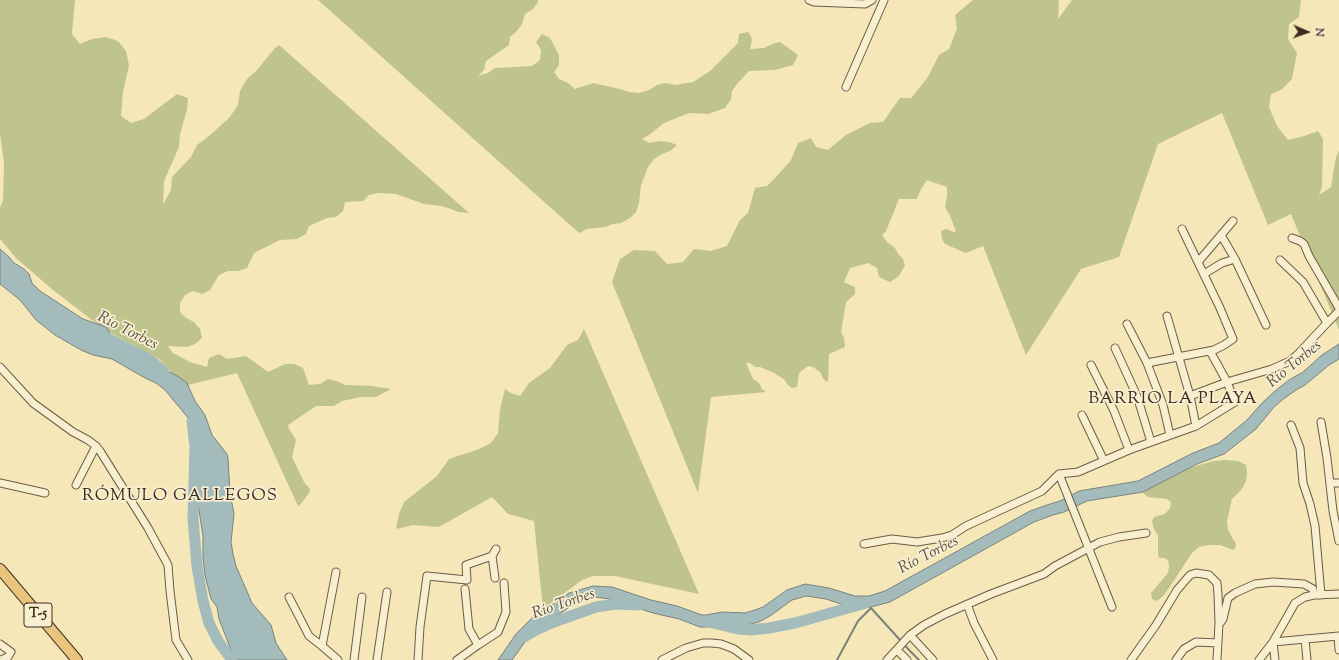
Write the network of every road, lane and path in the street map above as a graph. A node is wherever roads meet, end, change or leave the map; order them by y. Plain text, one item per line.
1 (810, 0) edge
2 (872, 0) edge
3 (884, 0) edge
4 (846, 87) dead end
5 (1233, 221) dead end
6 (1182, 230) dead end
7 (1221, 234) junction
8 (1292, 238) dead end
9 (1235, 259) junction
10 (1280, 260) dead end
11 (1198, 262) junction
12 (1204, 274) junction
13 (1339, 308) edge
14 (1339, 311) edge
15 (1167, 316) dead end
16 (1327, 323) junction
17 (1128, 324) dead end
18 (1266, 325) dead end
19 (1115, 348) dead end
20 (1210, 350) junction
21 (1179, 356) junction
22 (1147, 363) junction
23 (1091, 365) dead end
24 (0, 367) edge
25 (1228, 382) junction
26 (1190, 396) junction
27 (1082, 415) dead end
28 (1321, 422) dead end
29 (1291, 425) dead end
30 (1196, 426) junction
31 (1170, 435) junction
32 (1151, 442) junction
33 (96, 446) junction
34 (1129, 450) junction
35 (1104, 461) junction
36 (1059, 474) junction
37 (0, 483) edge
38 (1330, 483) junction
39 (1339, 484) edge
40 (76, 485) dead end
41 (45, 493) dead end
42 (1146, 533) dead end
43 (1339, 541) edge
44 (864, 544) dead end
45 (1088, 548) junction
46 (496, 549) dead end
47 (492, 556) junction
48 (0, 569) edge
49 (336, 572) dead end
50 (495, 578) dead end
51 (504, 583) dead end
52 (465, 589) dead end
53 (387, 592) dead end
54 (1339, 594) edge
55 (1318, 595) junction
56 (289, 597) dead end
57 (362, 597) dead end
58 (967, 604) junction
59 (1112, 607) dead end
60 (1219, 623) junction
61 (910, 635) junction
62 (1339, 636) edge
63 (1305, 639) junction
64 (1273, 642) junction
65 (1218, 643) junction
66 (0, 644) edge
67 (478, 645) junction
68 (322, 646) junction
69 (897, 650) junction
70 (1339, 650) edge
71 (1, 660) edge
72 (77, 660) edge
73 (188, 660) edge
74 (338, 660) edge
75 (354, 660) edge
76 (377, 660) edge
77 (418, 660) edge
78 (457, 660) edge
79 (662, 660) edge
80 (749, 660) edge
81 (887, 660) edge
82 (908, 660) edge
83 (933, 660) edge
84 (993, 660) edge
85 (1131, 660) edge
86 (1176, 660) edge
87 (1217, 660) edge
88 (1259, 660) edge
89 (1275, 660) edge
90 (1307, 660) edge

1 - 2 street
3 - 4 street
5 - 7 street
6 - 11 street
7 - 9 street
7 - 11 street
8 - 13 street
9 - 12 street
9 - 18 street
10 - 16 street
11 - 12 street
12 - 20 street
14 - 16 street
15 - 21 street
16 - 25 street
17 - 22 street
19 - 32 street
20 - 21 street
20 - 25 street
21 - 22 street
21 - 26 street
22 - 31 street
23 - 34 street
24 - 33 street
25 - 26 street
25 - 30 street
26 - 30 street
27 - 35 street
28 - 38 street
29 - 55 street
30 - 31 street
31 - 32 street
32 - 34 street
33 - 40 street
33 - 73 street
34 - 35 street
35 - 36 street
36 - 44 street
36 - 45 street
37 - 41 street
38 - 39 street
38 - 43 street
42 - 45 street
45 - 58 street
45 - 59 street
46 - 47 street
47 - 50 street
47 - 77 street
48 - 72 highway, T-5
49 - 68 street
51 - 67 street
52 - 67 street
53 - 76 street
54 - 55 street
55 - 60 street
55 - 64 street
56 - 68 street
57 - 75 street
58 - 61 street
58 - 84 street
60 - 65 street
60 - 85 street
61 - 69 street
61 - 83 street
62 - 63 street
62 - 70 street
63 - 64 street
63 - 90 street
64 - 88 street
64 - 89 street
65 - 86 street
65 - 87 street
66 - 71 street
67 - 78 street
68 - 74 street
69 - 81 street
69 - 82 street
79 - 80 street

